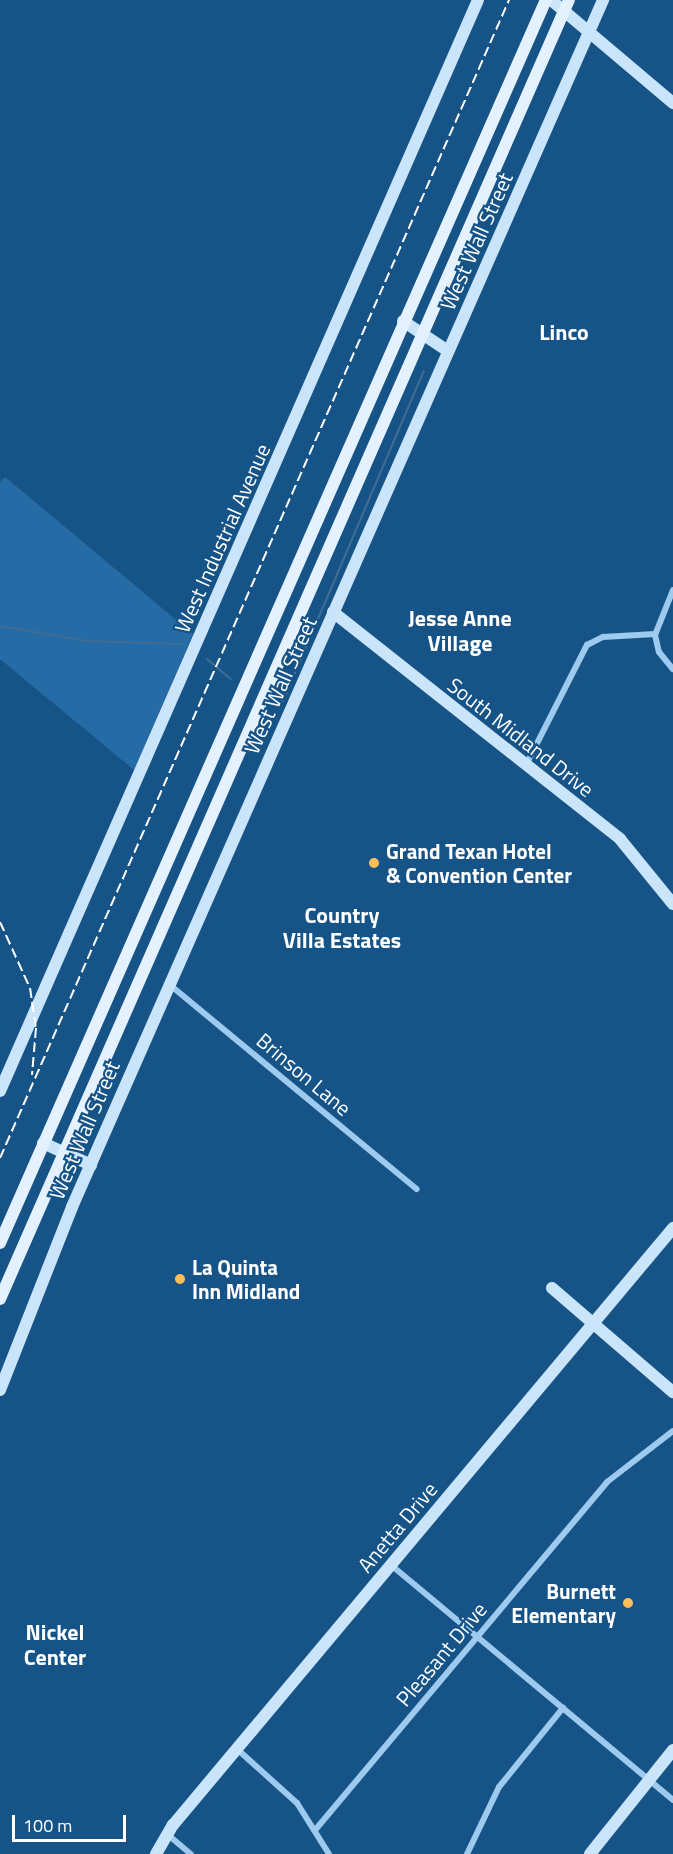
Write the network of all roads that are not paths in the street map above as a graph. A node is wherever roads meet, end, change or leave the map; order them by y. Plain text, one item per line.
1 (478, 0) edge
2 (546, 0) edge
3 (550, 0) edge
4 (603, 0) edge
5 (566, 5) edge
6 (589, 33) junction
7 (673, 103) edge
8 (404, 321) junction
9 (422, 333) junction
10 (448, 351) junction
11 (673, 590) edge
12 (333, 612) junction
13 (655, 634) junction
14 (673, 669) edge
15 (526, 765) junction
16 (673, 904) edge
17 (169, 984) junction
18 (0, 1091) edge
19 (43, 1143) junction
20 (60, 1151) junction
21 (91, 1165) junction
22 (417, 1189) dead end
23 (671, 1236) edge
24 (0, 1243) edge
25 (552, 1288) dead end
26 (0, 1299) edge
27 (594, 1322) junction
28 (0, 1390) edge
29 (673, 1392) edge
30 (673, 1431) edge
31 (391, 1565) junction
32 (477, 1636) junction
33 (563, 1708) junction
34 (237, 1749) junction
35 (673, 1750) edge
36 (648, 1779) junction
37 (673, 1800) edge
38 (316, 1829) junction
39 (167, 1834) junction
40 (156, 1854) edge
41 (191, 1854) edge
42 (329, 1854) edge
43 (467, 1854) edge
44 (590, 1854) edge

1 - 18 street, West Industrial Avenue
2 - 8 main road, West Wall Street
3 - 5 street
4 - 6 street, West Wall Street
5 - 6 street
5 - 9 main road, West Wall Street
6 - 7 street
6 - 10 street, West Wall Street
8 - 9 street
8 - 19 main road, West Wall Street
9 - 10 street
9 - 20 main road, West Wall Street
10 - 12 street, West Wall Street
11 - 13 street
12 - 15 street, South Midland Drive
12 - 17 street, West Wall Street
13 - 14 street
13 - 15 street
15 - 16 street, South Midland Drive
17 - 21 street, West Wall Street
17 - 22 street, Brinson Lane
19 - 20 street
19 - 24 main road, West Wall Street
20 - 21 street
20 - 26 main road, West Wall Street
21 - 28 street, West Wall Street
23 - 27 street, Anetta Drive
25 - 27 street
27 - 29 street
27 - 31 street, Anetta Drive
30 - 32 street, Pleasant Drive
31 - 32 street
31 - 34 street, Anetta Drive
32 - 33 street
32 - 38 street, Pleasant Drive
33 - 36 street
33 - 43 street
34 - 38 street
34 - 39 street, Anetta Drive
35 - 36 street
36 - 37 street
36 - 44 street
38 - 42 street
39 - 40 street, Anetta Drive
39 - 41 street

